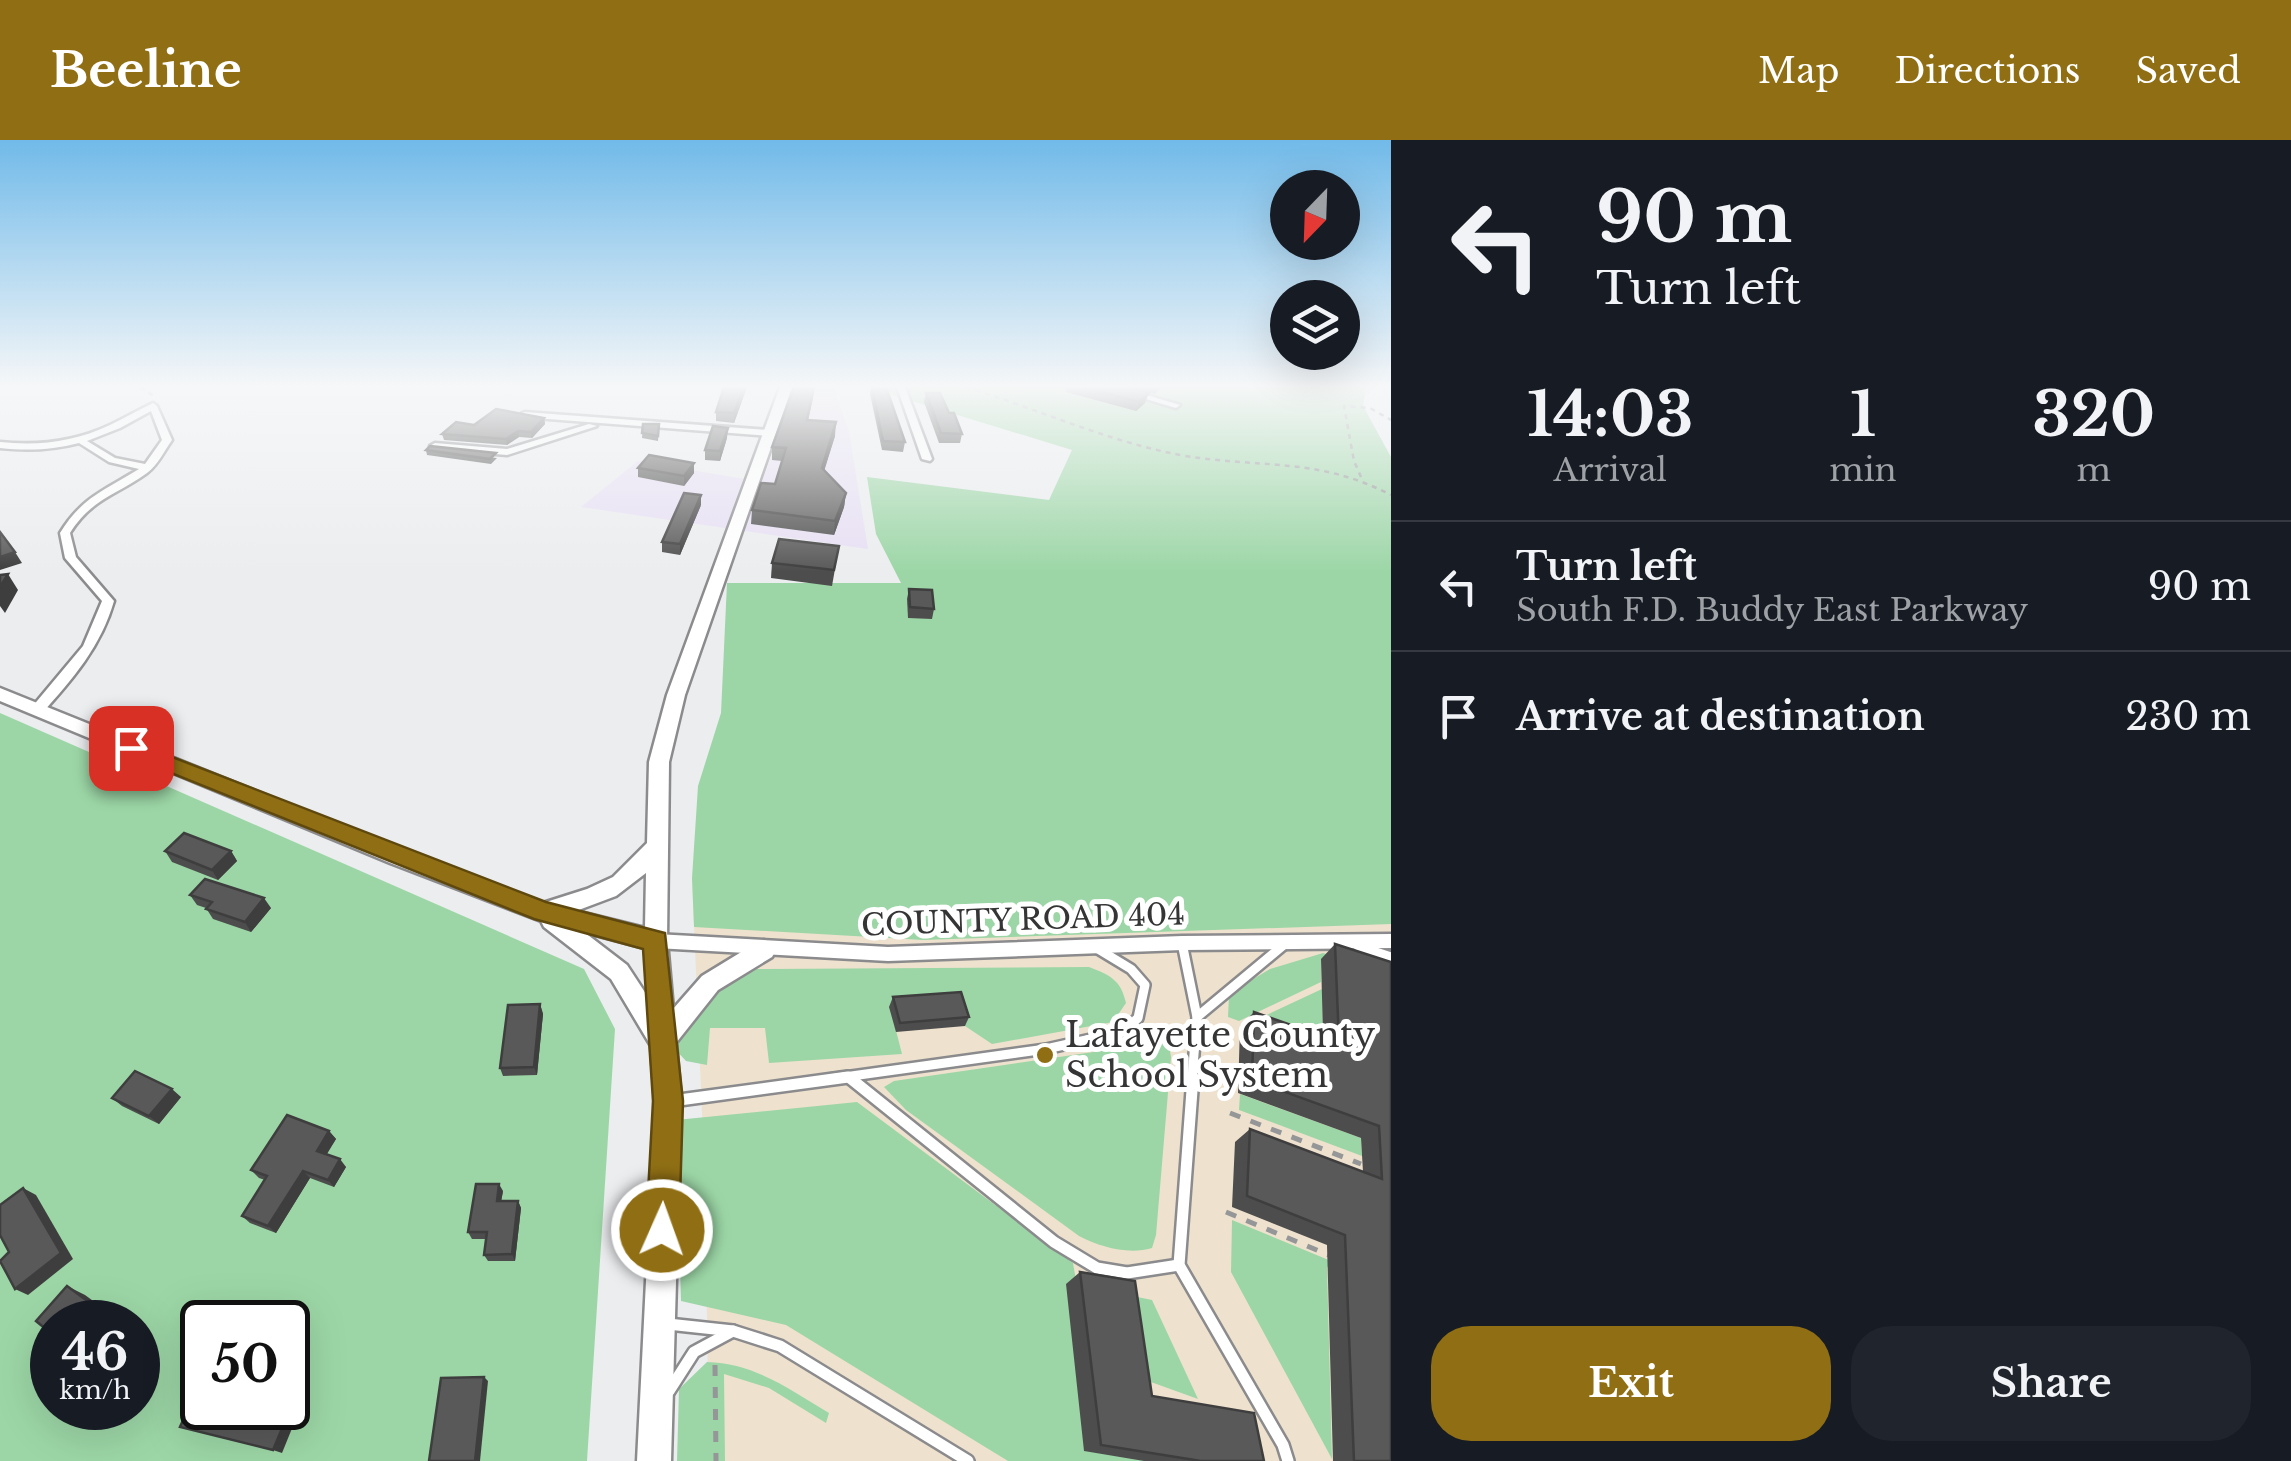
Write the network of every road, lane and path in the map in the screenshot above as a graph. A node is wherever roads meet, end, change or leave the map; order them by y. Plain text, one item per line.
1 (94, 449) edge
2 (161, 449) edge
3 (467, 449) edge
4 (518, 449) edge
5 (763, 449) edge
6 (923, 449) edge
7 (1158, 449) edge
8 (1354, 449) edge
9 (927, 460) dead end
10 (148, 468) junction
11 (1361, 476) junction
12 (1391, 495) edge
13 (0, 694) edge
14 (37, 710) junction
15 (658, 844) junction
16 (543, 912) junction
17 (656, 941) junction
18 (1339, 941) junction
19 (1391, 941) edge
20 (1287, 942) junction
21 (1182, 943) junction
22 (1094, 946) junction
23 (764, 950) junction
24 (1391, 956) edge
25 (1197, 1017) junction
26 (662, 1040) junction
27 (850, 1078) junction
28 (668, 1101) junction
29 (1230, 1113) dead end
30 (1361, 1164) dead end
31 (1226, 1212) dead end
32 (1346, 1262) edge
33 (1179, 1265) junction
34 (658, 1323) junction
35 (734, 1331) junction
36 (715, 1365) dead end
37 (654, 1458) edge
38 (716, 1461) edge
39 (968, 1461) edge
40 (1288, 1461) edge

1 - 10 street
2 - 10 street
3 - 4 street
5 - 15 main road
6 - 9 street
7 - 11 path
8 - 11 path
10 - 14 street
11 - 12 path
13 - 14 main road
14 - 16 main road
15 - 16 main road
15 - 17 main road
16 - 17 main road
16 - 26 main road
17 - 23 street, COUNTY ROAD 404
17 - 26 main road
18 - 19 street, COUNTY ROAD 404
18 - 20 street, COUNTY ROAD 404
18 - 24 lane
20 - 21 street, COUNTY ROAD 404
20 - 25 lane
21 - 22 street, COUNTY ROAD 404
21 - 25 lane
22 - 23 street, COUNTY ROAD 404
22 - 27 lane
23 - 26 main road
25 - 33 lane
26 - 28 main road
27 - 28 lane
27 - 33 lane
28 - 34 main road
29 - 30 path
31 - 32 path
33 - 40 lane
34 - 35 lane
34 - 37 main road
35 - 37 lane
35 - 39 lane
36 - 38 path

